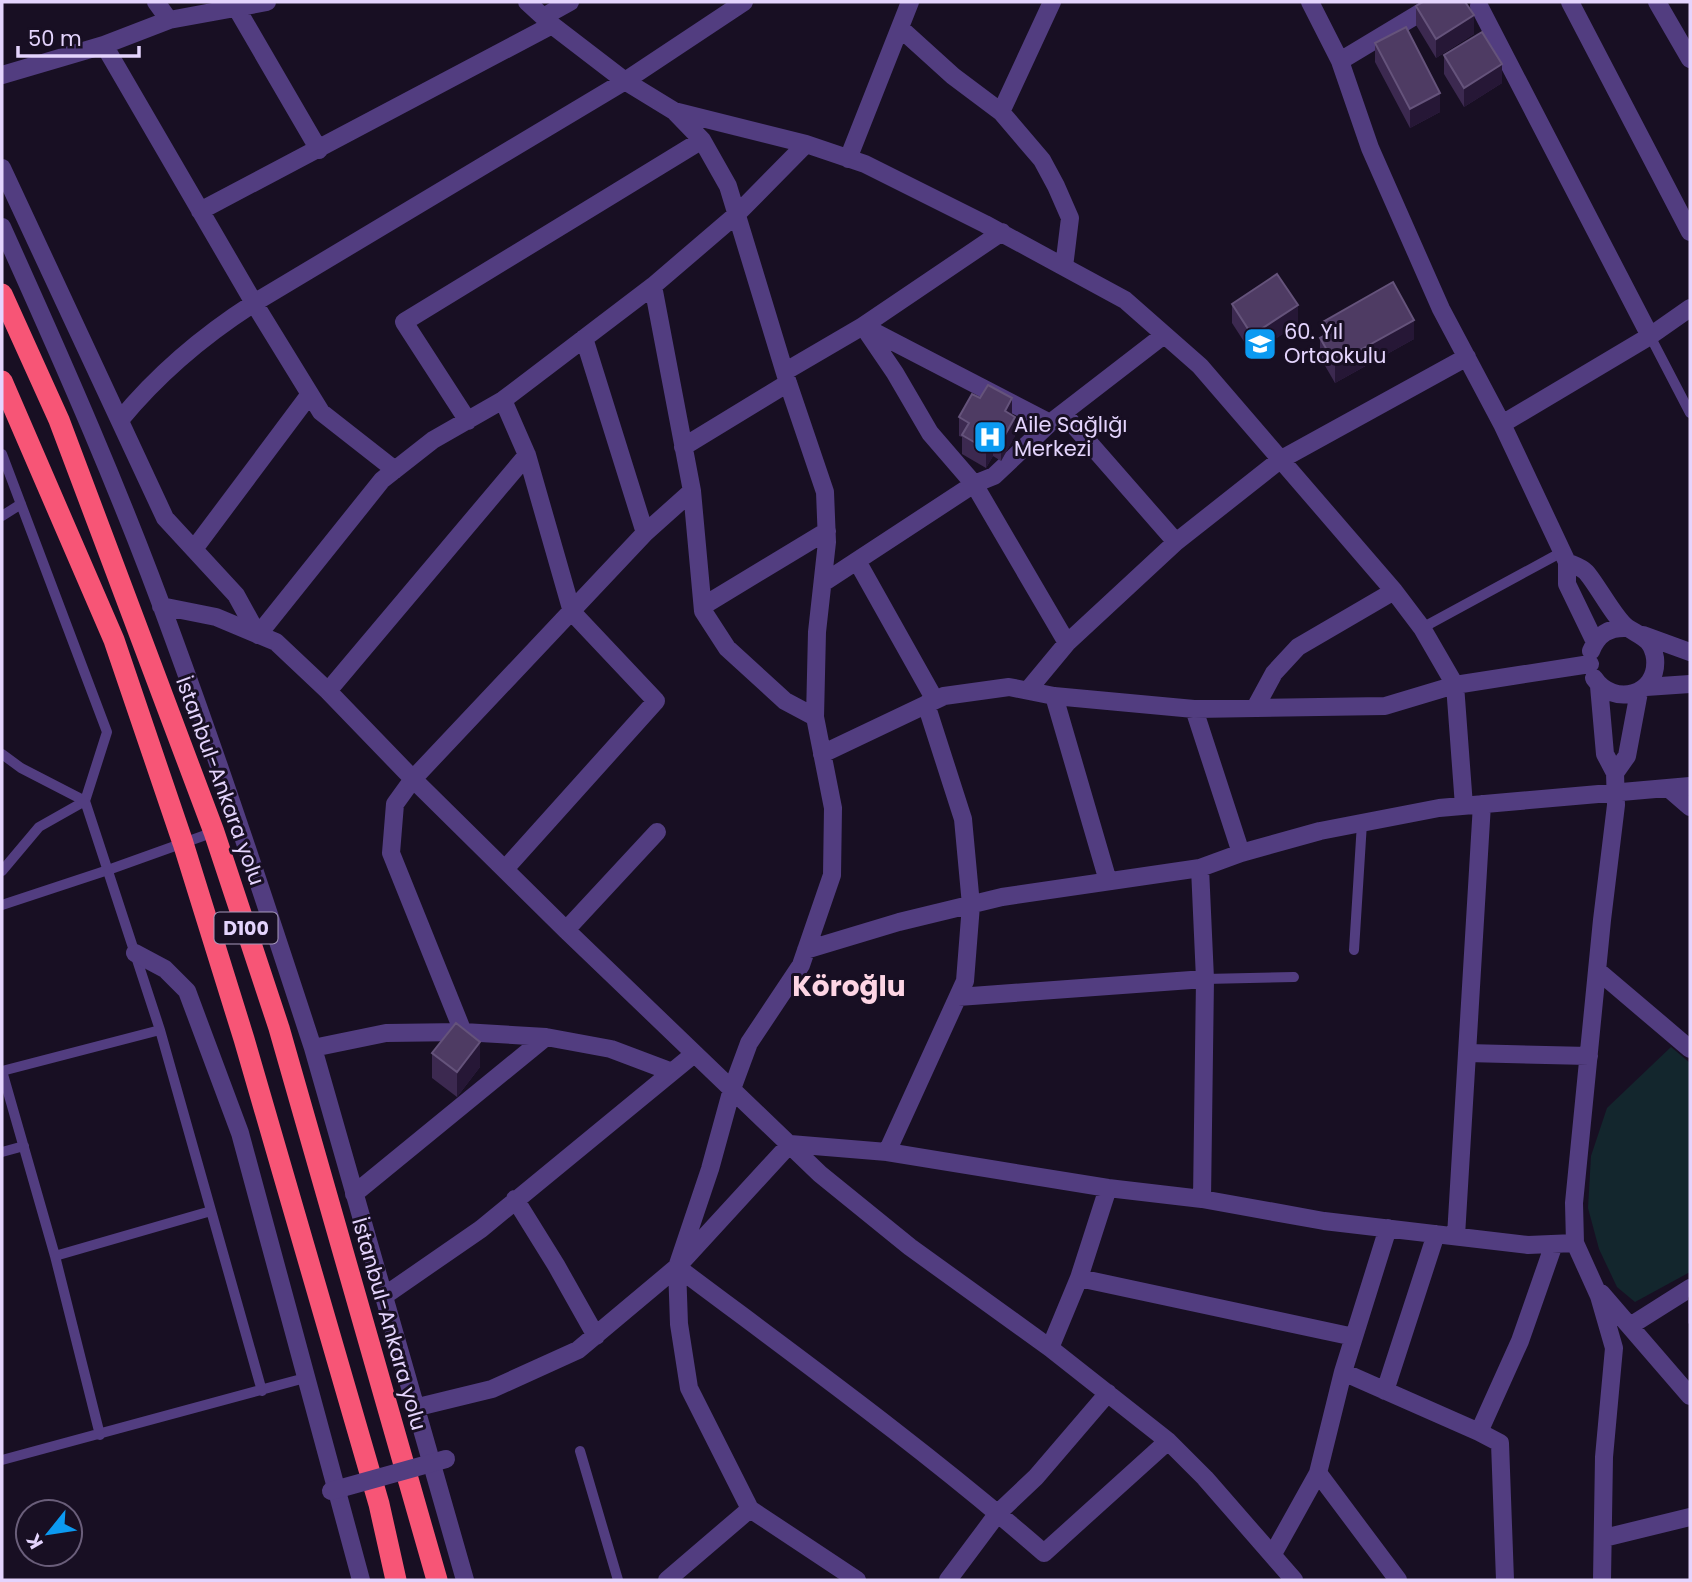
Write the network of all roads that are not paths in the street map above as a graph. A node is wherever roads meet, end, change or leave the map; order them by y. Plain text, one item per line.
1 (156, 2) edge
2 (267, 2) edge
3 (527, 2) edge
4 (570, 2) edge
5 (744, 2) edge
6 (910, 2) edge
7 (1052, 2) edge
8 (1310, 2) edge
9 (1438, 2) edge
10 (1570, 2) edge
11 (1657, 2) edge
12 (1480, 3) edge
13 (237, 9) junction
14 (169, 20) junction
15 (548, 21) junction
16 (900, 28) junction
17 (104, 45) junction
18 (1690, 59) edge
19 (1340, 61) junction
20 (2, 75) edge
21 (625, 81) junction
22 (674, 111) junction
23 (1000, 112) junction
24 (702, 140) junction
25 (806, 144) junction
26 (319, 150) junction
27 (848, 159) junction
28 (2, 168) edge
29 (200, 211) junction
30 (737, 214) junction
31 (2, 227) edge
32 (1002, 232) junction
33 (1690, 232) edge
34 (1064, 267) junction
35 (653, 286) junction
36 (2, 294) edge
37 (254, 303) junction
38 (1690, 308) edge
39 (863, 326) junction
40 (1164, 335) junction
41 (1650, 336) junction
42 (584, 338) junction
43 (1467, 357) junction
44 (787, 377) junction
45 (2, 381) edge
46 (310, 394) junction
47 (503, 400) junction
48 (1690, 413) edge
49 (1057, 418) junction
50 (120, 420) junction
51 (467, 421) junction
52 (1502, 424) junction
53 (683, 447) junction
54 (2, 454) edge
55 (527, 455) junction
56 (1279, 460) junction
57 (395, 470) junction
58 (974, 484) junction
59 (692, 491) junction
60 (21, 504) junction
61 (2, 516) edge
62 (827, 531) junction
63 (645, 533) junction
64 (1176, 542) junction
65 (194, 549) junction
66 (1564, 557) junction
67 (857, 561) junction
68 (823, 583) junction
69 (1394, 591) junction
70 (161, 606) junction
71 (703, 606) junction
72 (572, 612) junction
73 (1422, 628) junction
74 (1635, 632) junction
75 (258, 635) junction
76 (1595, 642) junction
77 (1067, 643) junction
78 (1690, 652) edge
79 (1590, 664) junction
80 (1690, 684) edge
81 (1455, 685) junction
82 (1599, 687) junction
83 (1028, 690) junction
84 (1643, 690) junction
85 (328, 691) junction
86 (1054, 696) junction
87 (930, 702) junction
88 (1255, 708) junction
89 (1194, 709) junction
90 (815, 717) junction
91 (2, 754) edge
92 (822, 754) junction
93 (1615, 773) junction
94 (412, 779) junction
95 (1690, 786) edge
96 (1668, 788) junction
97 (1616, 792) junction
98 (85, 800) junction
99 (1473, 805) junction
100 (1690, 807) edge
101 (1362, 823) junction
102 (214, 832) junction
103 (657, 832) dead end
104 (183, 843) junction
105 (1241, 853) junction
106 (1200, 868) junction
107 (505, 869) junction
108 (108, 870) junction
109 (2, 871) edge
110 (1108, 881) junction
111 (2, 905) edge
112 (971, 905) junction
113 (566, 930) junction
114 (806, 950) junction
115 (1354, 950) dead end
116 (135, 953) junction
117 (1597, 970) junction
118 (1294, 977) dead end
119 (1205, 979) junction
120 (958, 997) junction
121 (160, 1030) junction
122 (463, 1032) junction
123 (546, 1037) junction
124 (313, 1048) junction
125 (1690, 1049) edge
126 (1467, 1053) junction
127 (694, 1054) junction
128 (1589, 1056) junction
129 (2, 1071) edge
130 (672, 1072) junction
131 (732, 1089) junction
132 (790, 1144) junction
133 (24, 1146) junction
134 (2, 1152) edge
135 (887, 1152) junction
136 (1108, 1188) junction
137 (354, 1194) junction
138 (515, 1199) junction
139 (1202, 1199) junction
140 (211, 1211) junction
141 (1388, 1228) junction
142 (1436, 1234) junction
143 (1457, 1236) junction
144 (1576, 1243) junction
145 (1554, 1244) junction
146 (55, 1256) junction
147 (677, 1267) junction
148 (1079, 1278) junction
149 (1595, 1286) junction
150 (1690, 1287) edge
151 (384, 1296) junction
152 (1630, 1326) junction
153 (596, 1336) junction
154 (1354, 1337) junction
155 (1049, 1348) junction
156 (1343, 1372) junction
157 (305, 1378) junction
158 (262, 1391) junction
159 (1385, 1391) junction
160 (1108, 1393) junction
161 (1690, 1396) edge
162 (414, 1408) junction
163 (1479, 1432) junction
164 (100, 1435) junction
165 (1168, 1441) junction
166 (580, 1451) dead end
167 (2, 1460) edge
168 (446, 1460) dead end
169 (1318, 1473) junction
170 (331, 1491) dead end
171 (750, 1509) junction
172 (998, 1513) junction
173 (1690, 1517) edge
174 (1604, 1538) junction
175 (1273, 1554) junction
176 (361, 1580) edge
177 (396, 1580) edge
178 (437, 1580) edge
179 (465, 1580) edge
180 (618, 1580) edge
181 (667, 1580) edge
182 (857, 1580) edge
183 (947, 1580) edge
184 (1294, 1580) edge
185 (1398, 1580) edge
186 (1505, 1580) edge
187 (1602, 1580) edge

1 - 14 street
2 - 13 street
3 - 15 street
4 - 15 street
5 - 21 street
6 - 16 street
7 - 23 street
8 - 19 street
9 - 19 street
10 - 33 street
11 - 18 street
12 - 41 street
13 - 14 street
13 - 26 street
14 - 17 street
15 - 21 street
15 - 26 street
16 - 23 street
16 - 27 street
17 - 20 street
17 - 29 street
19 - 43 street
21 - 22 street
21 - 37 street
22 - 24 street
22 - 25 street
23 - 34 street
24 - 30 street
24 - 51 street
25 - 27 street
25 - 30 street
26 - 29 street
27 - 32 street
28 - 50 street
29 - 37 street
30 - 35 street
30 - 44 street
31 - 70 street
32 - 34 street
32 - 39 street
34 - 40 street
35 - 42 street
35 - 53 street
36 - 102 highway, İstanbul-Ankara yolu / D100
37 - 46 street
37 - 50 street
38 - 41 street
39 - 44 street
39 - 49 street
39 - 58 street
40 - 49 street
40 - 56 street
41 - 48 lane
41 - 52 street
42 - 47 street
42 - 63 street
43 - 52 street
43 - 56 street
44 - 53 street
44 - 62 street
45 - 104 highway, D100
46 - 57 street
46 - 65 street
47 - 51 street
47 - 55 street
49 - 58 street
49 - 64 street
50 - 65 street
51 - 57 street
52 - 66 street
53 - 59 street
54 - 60 lane
55 - 72 street
55 - 85 street
56 - 64 street
56 - 69 street
57 - 75 street
58 - 67 street
58 - 77 street
59 - 63 street
59 - 71 street
60 - 61 lane
60 - 98 lane
62 - 68 street
62 - 71 street
63 - 72 street
64 - 77 street
65 - 75 street
66 - 73 lane
66 - 74 street
66 - 76 street
67 - 68 street
67 - 87 street
68 - 90 street
69 - 73 street
69 - 88 street
70 - 75 street
70 - 124 street
71 - 90 street
72 - 94 street
72 - 107 street
73 - 81 street
74 - 76 street
74 - 78 street
74 - 84 street
75 - 85 street
76 - 79 street
77 - 83 street
79 - 81 street
79 - 82 street
80 - 84 street
81 - 88 street
81 - 99 street
82 - 84 street
82 - 93 street
83 - 86 street
83 - 87 street
84 - 93 street
85 - 94 street
86 - 89 street
86 - 110 street
87 - 92 street
87 - 112 street
88 - 89 street
89 - 105 street
90 - 92 street
91 - 98 lane
92 - 114 street
93 - 97 street
94 - 107 street
94 - 122 street
95 - 96 street
96 - 97 street
96 - 100 street
97 - 99 street
97 - 117 street
98 - 108 lane
98 - 109 lane
99 - 101 street
99 - 126 street
101 - 105 street
101 - 115 lane
102 - 104 lane
102 - 178 highway, İstanbul-Ankara yolu / D100
103 - 113 street
104 - 108 lane
104 - 177 highway, D100
105 - 106 street
106 - 110 street
106 - 119 street
107 - 113 street
108 - 111 lane
108 - 116 lane
110 - 112 street
112 - 114 street
112 - 120 street
113 - 127 street
114 - 131 street
116 - 121 lane
116 - 157 street
117 - 125 street
117 - 128 street
118 - 119 lane
119 - 120 street
119 - 139 street
120 - 135 street
121 - 129 lane
121 - 140 lane
122 - 123 street
122 - 124 street
123 - 130 street
123 - 137 street
124 - 137 street
126 - 128 street
126 - 143 street
127 - 130 street
127 - 131 street
128 - 144 street
129 - 133 lane
130 - 138 street
131 - 132 street
131 - 147 street
132 - 135 street
132 - 147 street
132 - 155 street
133 - 134 lane
133 - 146 lane
135 - 136 street
136 - 139 street
136 - 148 street
137 - 151 street
138 - 151 street
138 - 153 street
139 - 141 street
140 - 146 lane
140 - 158 lane
141 - 142 street
141 - 154 street
142 - 143 street
142 - 159 street
143 - 145 street
144 - 145 street
144 - 149 street
145 - 163 street
146 - 164 lane
147 - 153 street
147 - 171 street
147 - 172 street
148 - 154 street
148 - 155 street
149 - 152 street
149 - 174 street
150 - 152 street
151 - 162 street
152 - 161 street
153 - 162 street
154 - 156 street
155 - 160 street
156 - 159 street
156 - 169 street
157 - 158 lane
157 - 176 street
158 - 164 lane
159 - 163 street
160 - 165 street
160 - 172 street
162 - 179 street
163 - 186 street
164 - 167 lane
165 - 172 street
165 - 175 street
166 - 180 lane
168 - 170 street, bridge
169 - 175 street
169 - 185 street
171 - 181 street
171 - 182 street
172 - 183 street
173 - 174 street
174 - 187 street
175 - 184 street

